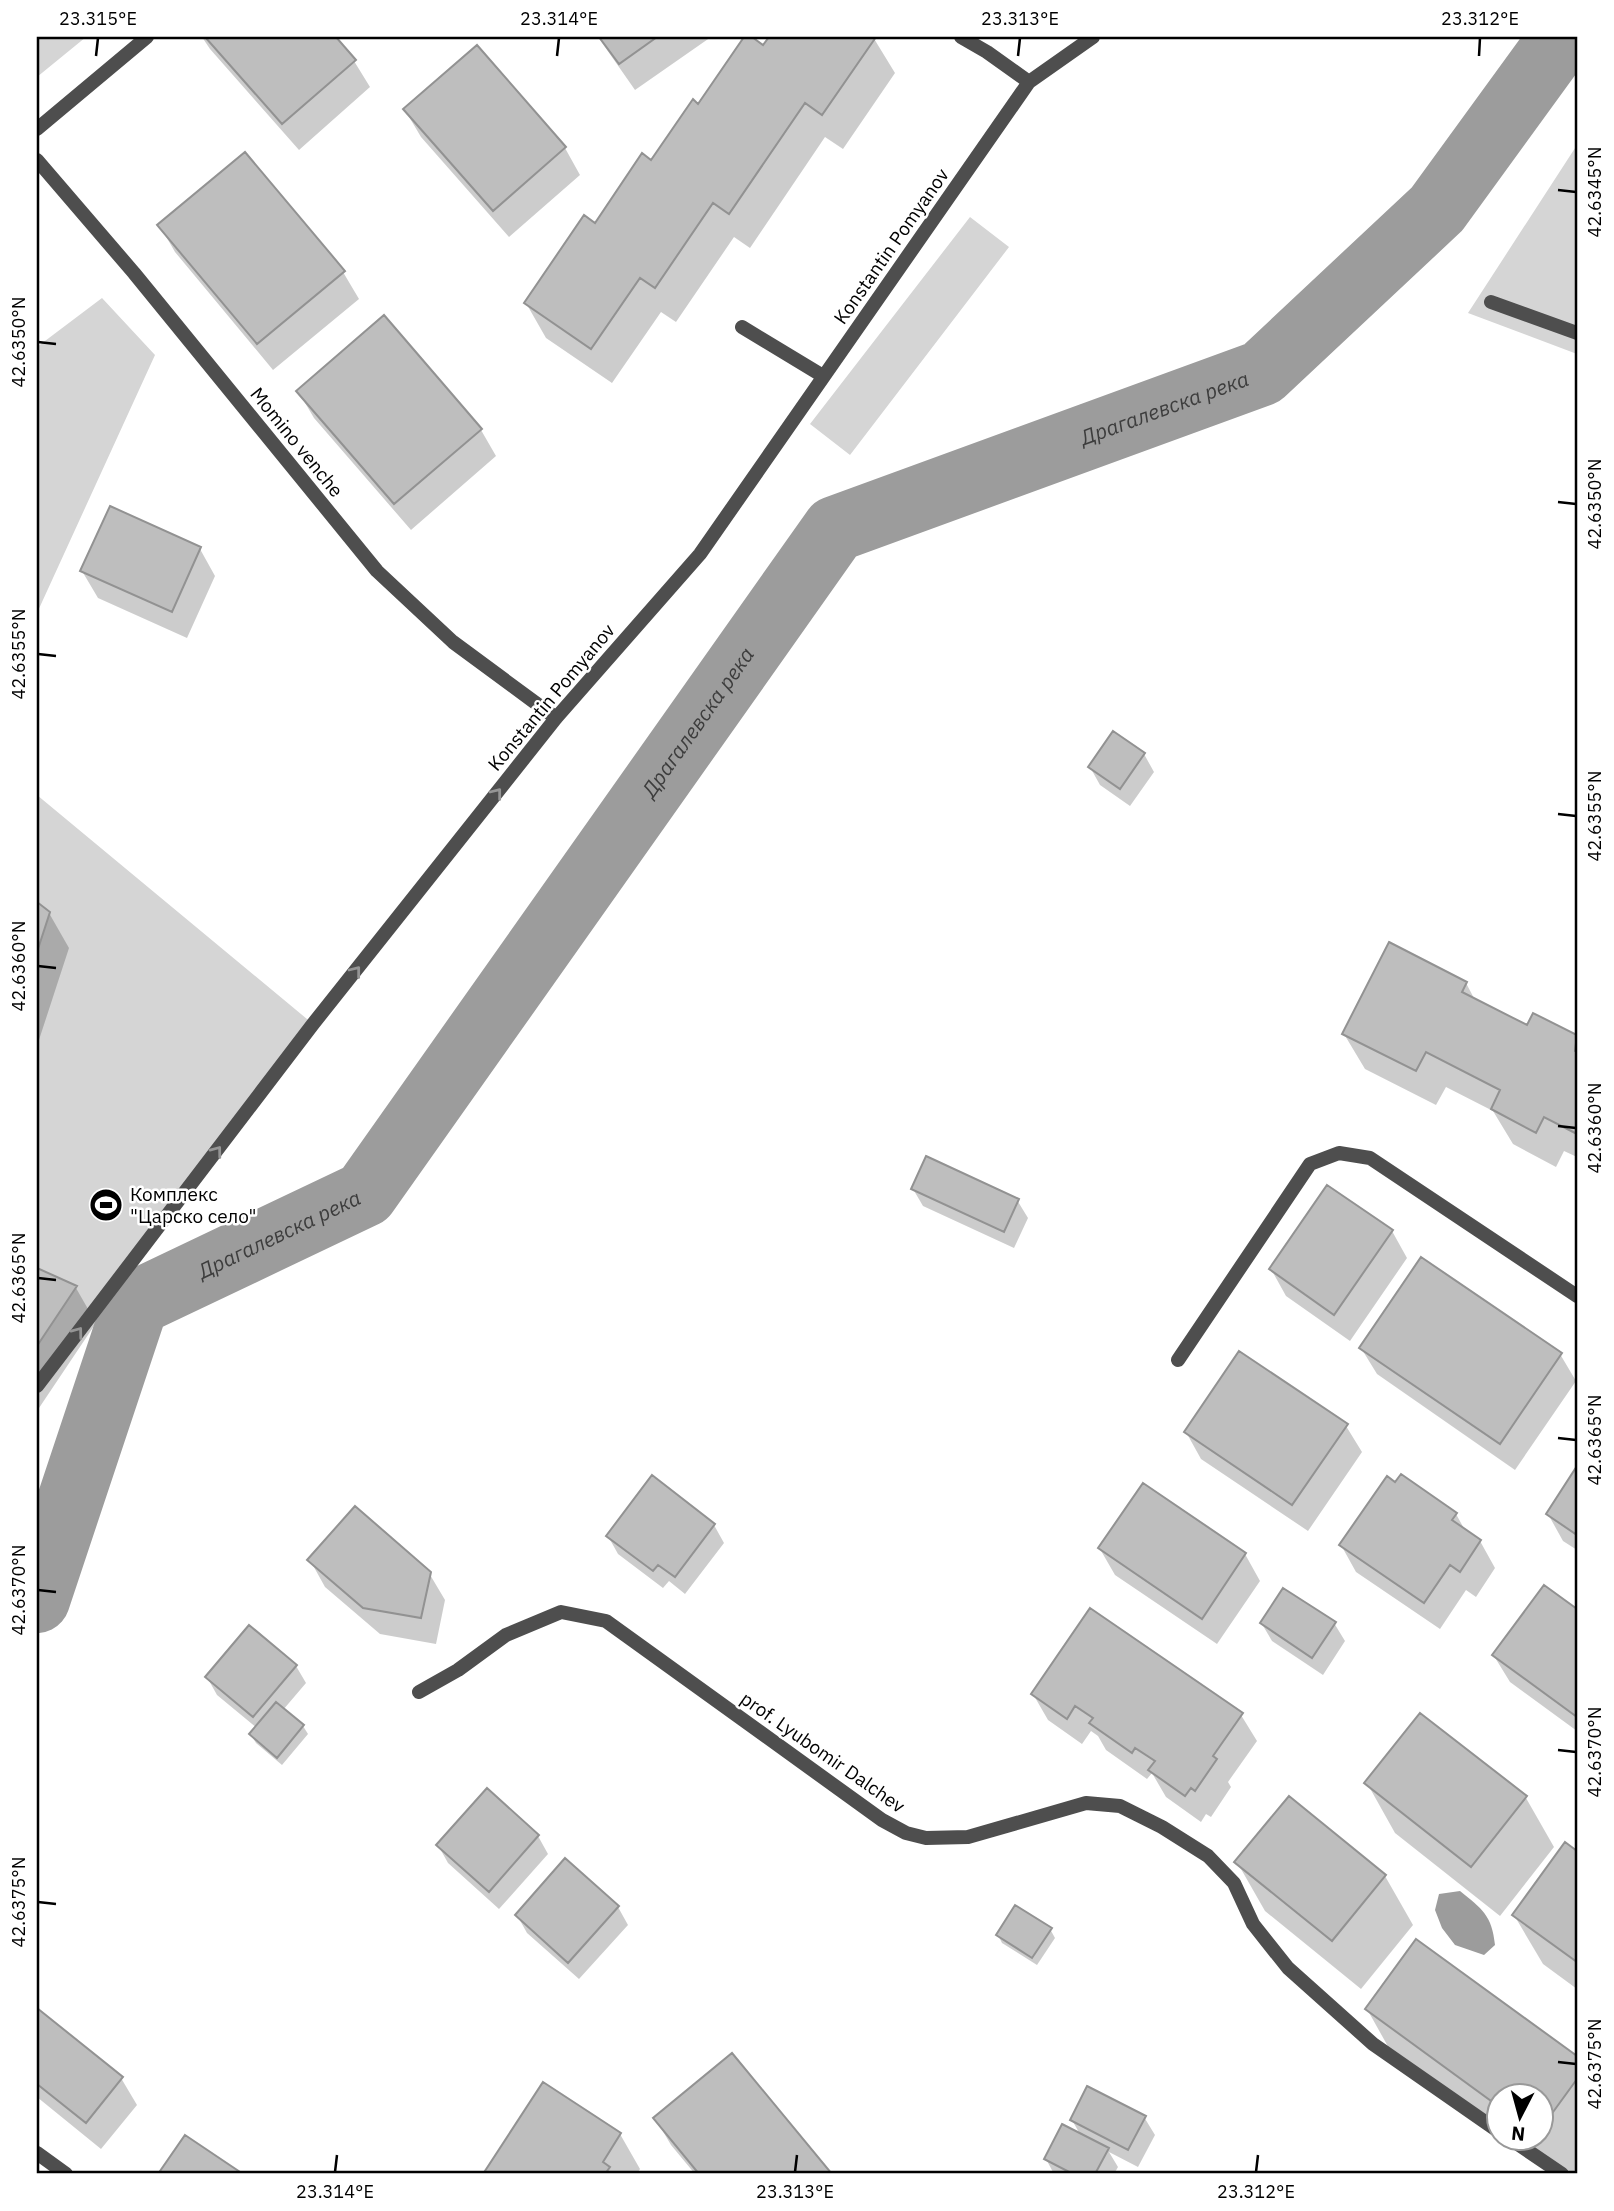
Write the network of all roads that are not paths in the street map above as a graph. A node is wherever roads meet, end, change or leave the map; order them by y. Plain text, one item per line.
1 (147, 37) edge
2 (961, 37) edge
3 (1093, 37) edge
4 (1029, 82) junction
5 (37, 129) edge
6 (37, 160) edge
7 (1491, 302) dead end
8 (742, 327) dead end
9 (1577, 333) edge
10 (824, 376) junction
11 (556, 718) junction
12 (1577, 1296) edge
13 (1178, 1360) dead end
14 (37, 1386) edge
15 (419, 1692) dead end
16 (1484, 2121) edge
17 (1530, 2152) edge
18 (37, 2153) edge
19 (66, 2174) edge
20 (1562, 2174) edge

1 - 5 street
2 - 4 street
3 - 4 street, Konstantin Pomyanov
4 - 10 street, Konstantin Pomyanov
6 - 11 street, Momino venche
7 - 9 street
8 - 10 street
10 - 11 street, Konstantin Pomyanov
14 -> 11 street, Konstantin Pomyanov
12 - 13 street
15 - 16 street, prof. Lyubomir Dalchev
17 - 20 street
18 - 19 street

